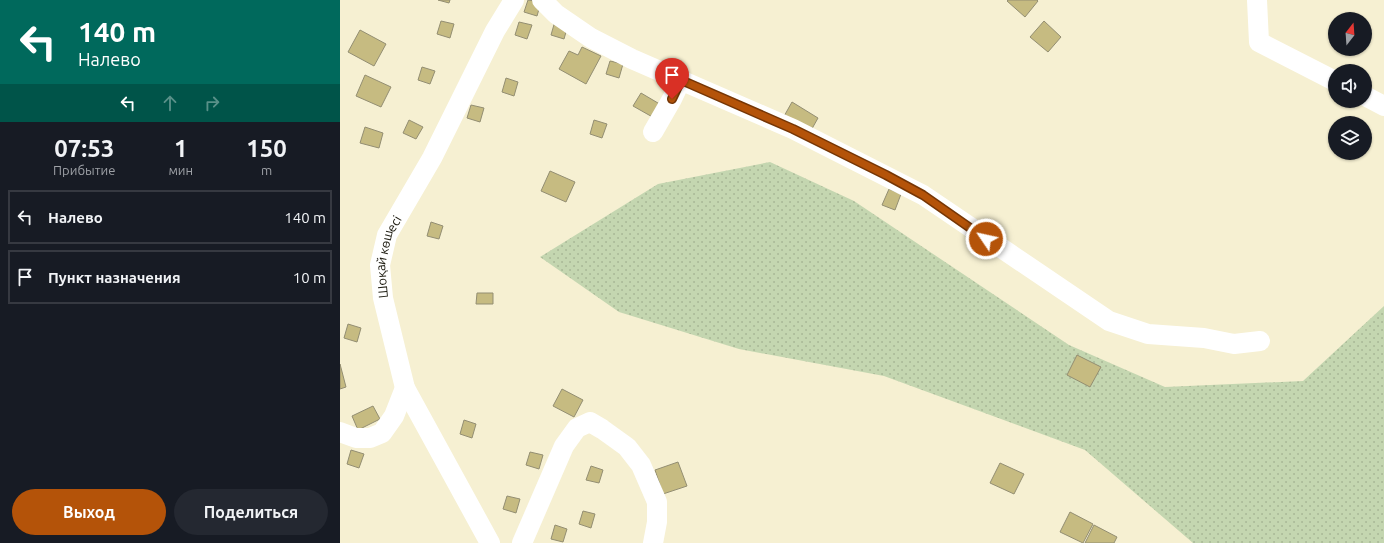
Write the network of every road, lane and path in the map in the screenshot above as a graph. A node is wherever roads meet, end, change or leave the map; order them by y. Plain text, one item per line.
1 (514, 0) edge
2 (542, 0) edge
3 (1257, 0) edge
4 (1328, 77) edge
5 (681, 80) junction
6 (1372, 100) edge
7 (1384, 106) edge
8 (653, 132) dead end
9 (1260, 341) dead end
10 (405, 388) junction
11 (340, 432) edge
12 (490, 543) edge
13 (522, 543) edge
14 (653, 543) edge

1 - 10 street, Шоқай көшесі
2 - 5 street
3 - 4 street
5 - 8 street
5 - 9 street
6 - 7 street
10 - 11 street
10 - 12 street, Шоқай көшесі
13 - 14 street

